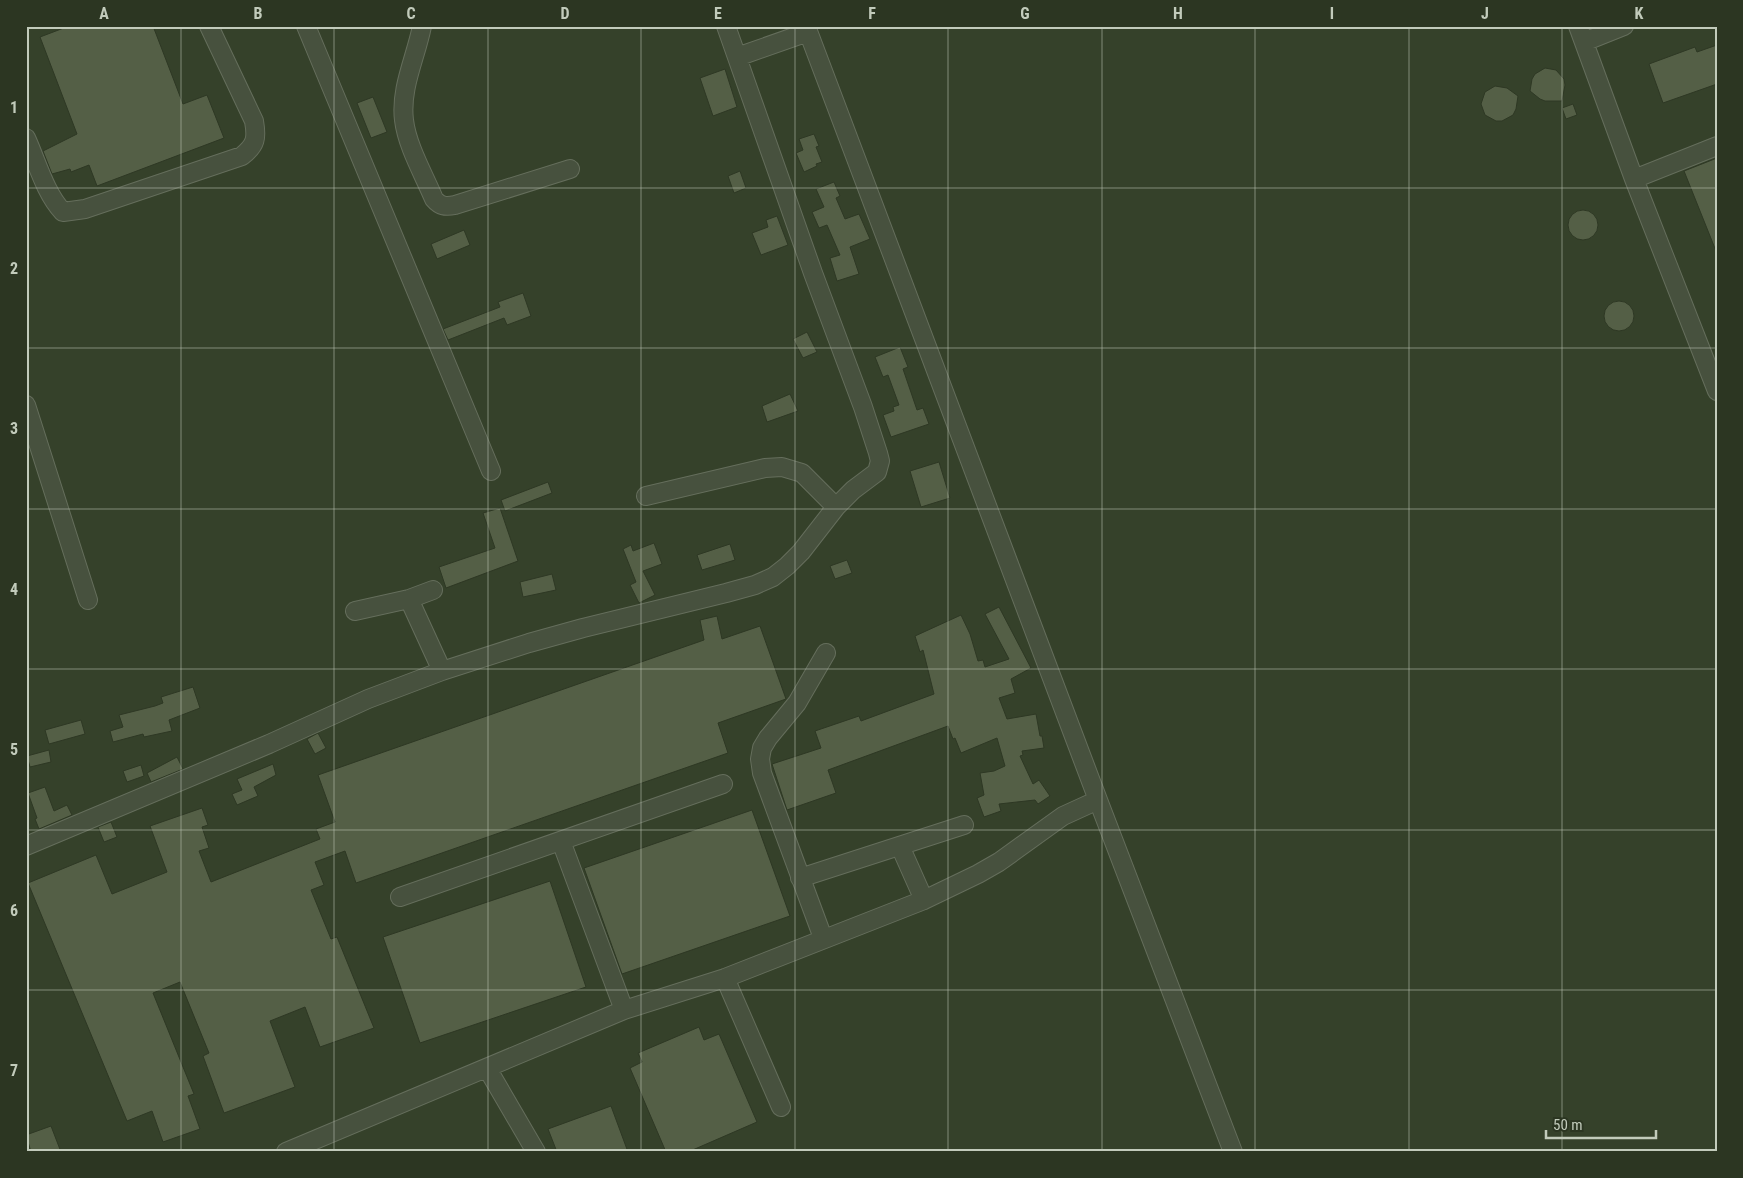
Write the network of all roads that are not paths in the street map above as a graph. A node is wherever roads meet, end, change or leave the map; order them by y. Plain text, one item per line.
1 (209, 26) edge
2 (306, 26) edge
3 (422, 26) edge
4 (726, 26) edge
5 (1624, 26) edge
6 (807, 29) edge
7 (1581, 34) edge
8 (737, 57) junction
9 (26, 138) edge
10 (1717, 146) edge
11 (570, 169) dead end
12 (1634, 180) junction
13 (1717, 391) edge
14 (26, 405) edge
15 (491, 471) dead end
16 (646, 496) dead end
17 (836, 507) junction
18 (433, 590) dead end
19 (409, 599) junction
20 (88, 600) dead end
21 (355, 611) dead end
22 (826, 653) dead end
23 (442, 671) junction
24 (723, 784) dead end
25 (1098, 800) junction
26 (964, 825) dead end
27 (561, 841) junction
28 (26, 846) edge
29 (900, 846) junction
30 (800, 878) junction
31 (400, 897) dead end
32 (924, 900) junction
33 (823, 938) junction
34 (725, 978) junction
35 (624, 1010) junction
36 (487, 1068) junction
37 (781, 1107) dead end
38 (286, 1152) edge
39 (536, 1152) edge
40 (1233, 1152) edge

1 - 9 street
2 - 15 street
3 - 11 street
4 - 8 street
5 - 7 street
6 - 8 street
6 - 25 street
7 - 12 street
8 - 17 street
10 - 12 street
12 - 13 street
14 - 20 street
16 - 17 street
17 - 23 street
18 - 19 street
19 - 21 street
19 - 23 street
22 - 30 street
23 - 28 street
24 - 27 street
25 - 32 street
25 - 40 street
26 - 29 street
27 - 31 street
27 - 35 street
29 - 30 street
29 - 32 street
30 - 33 street
32 - 33 street
33 - 34 street
34 - 35 street
34 - 37 street
35 - 36 street
36 - 38 street
36 - 39 street

